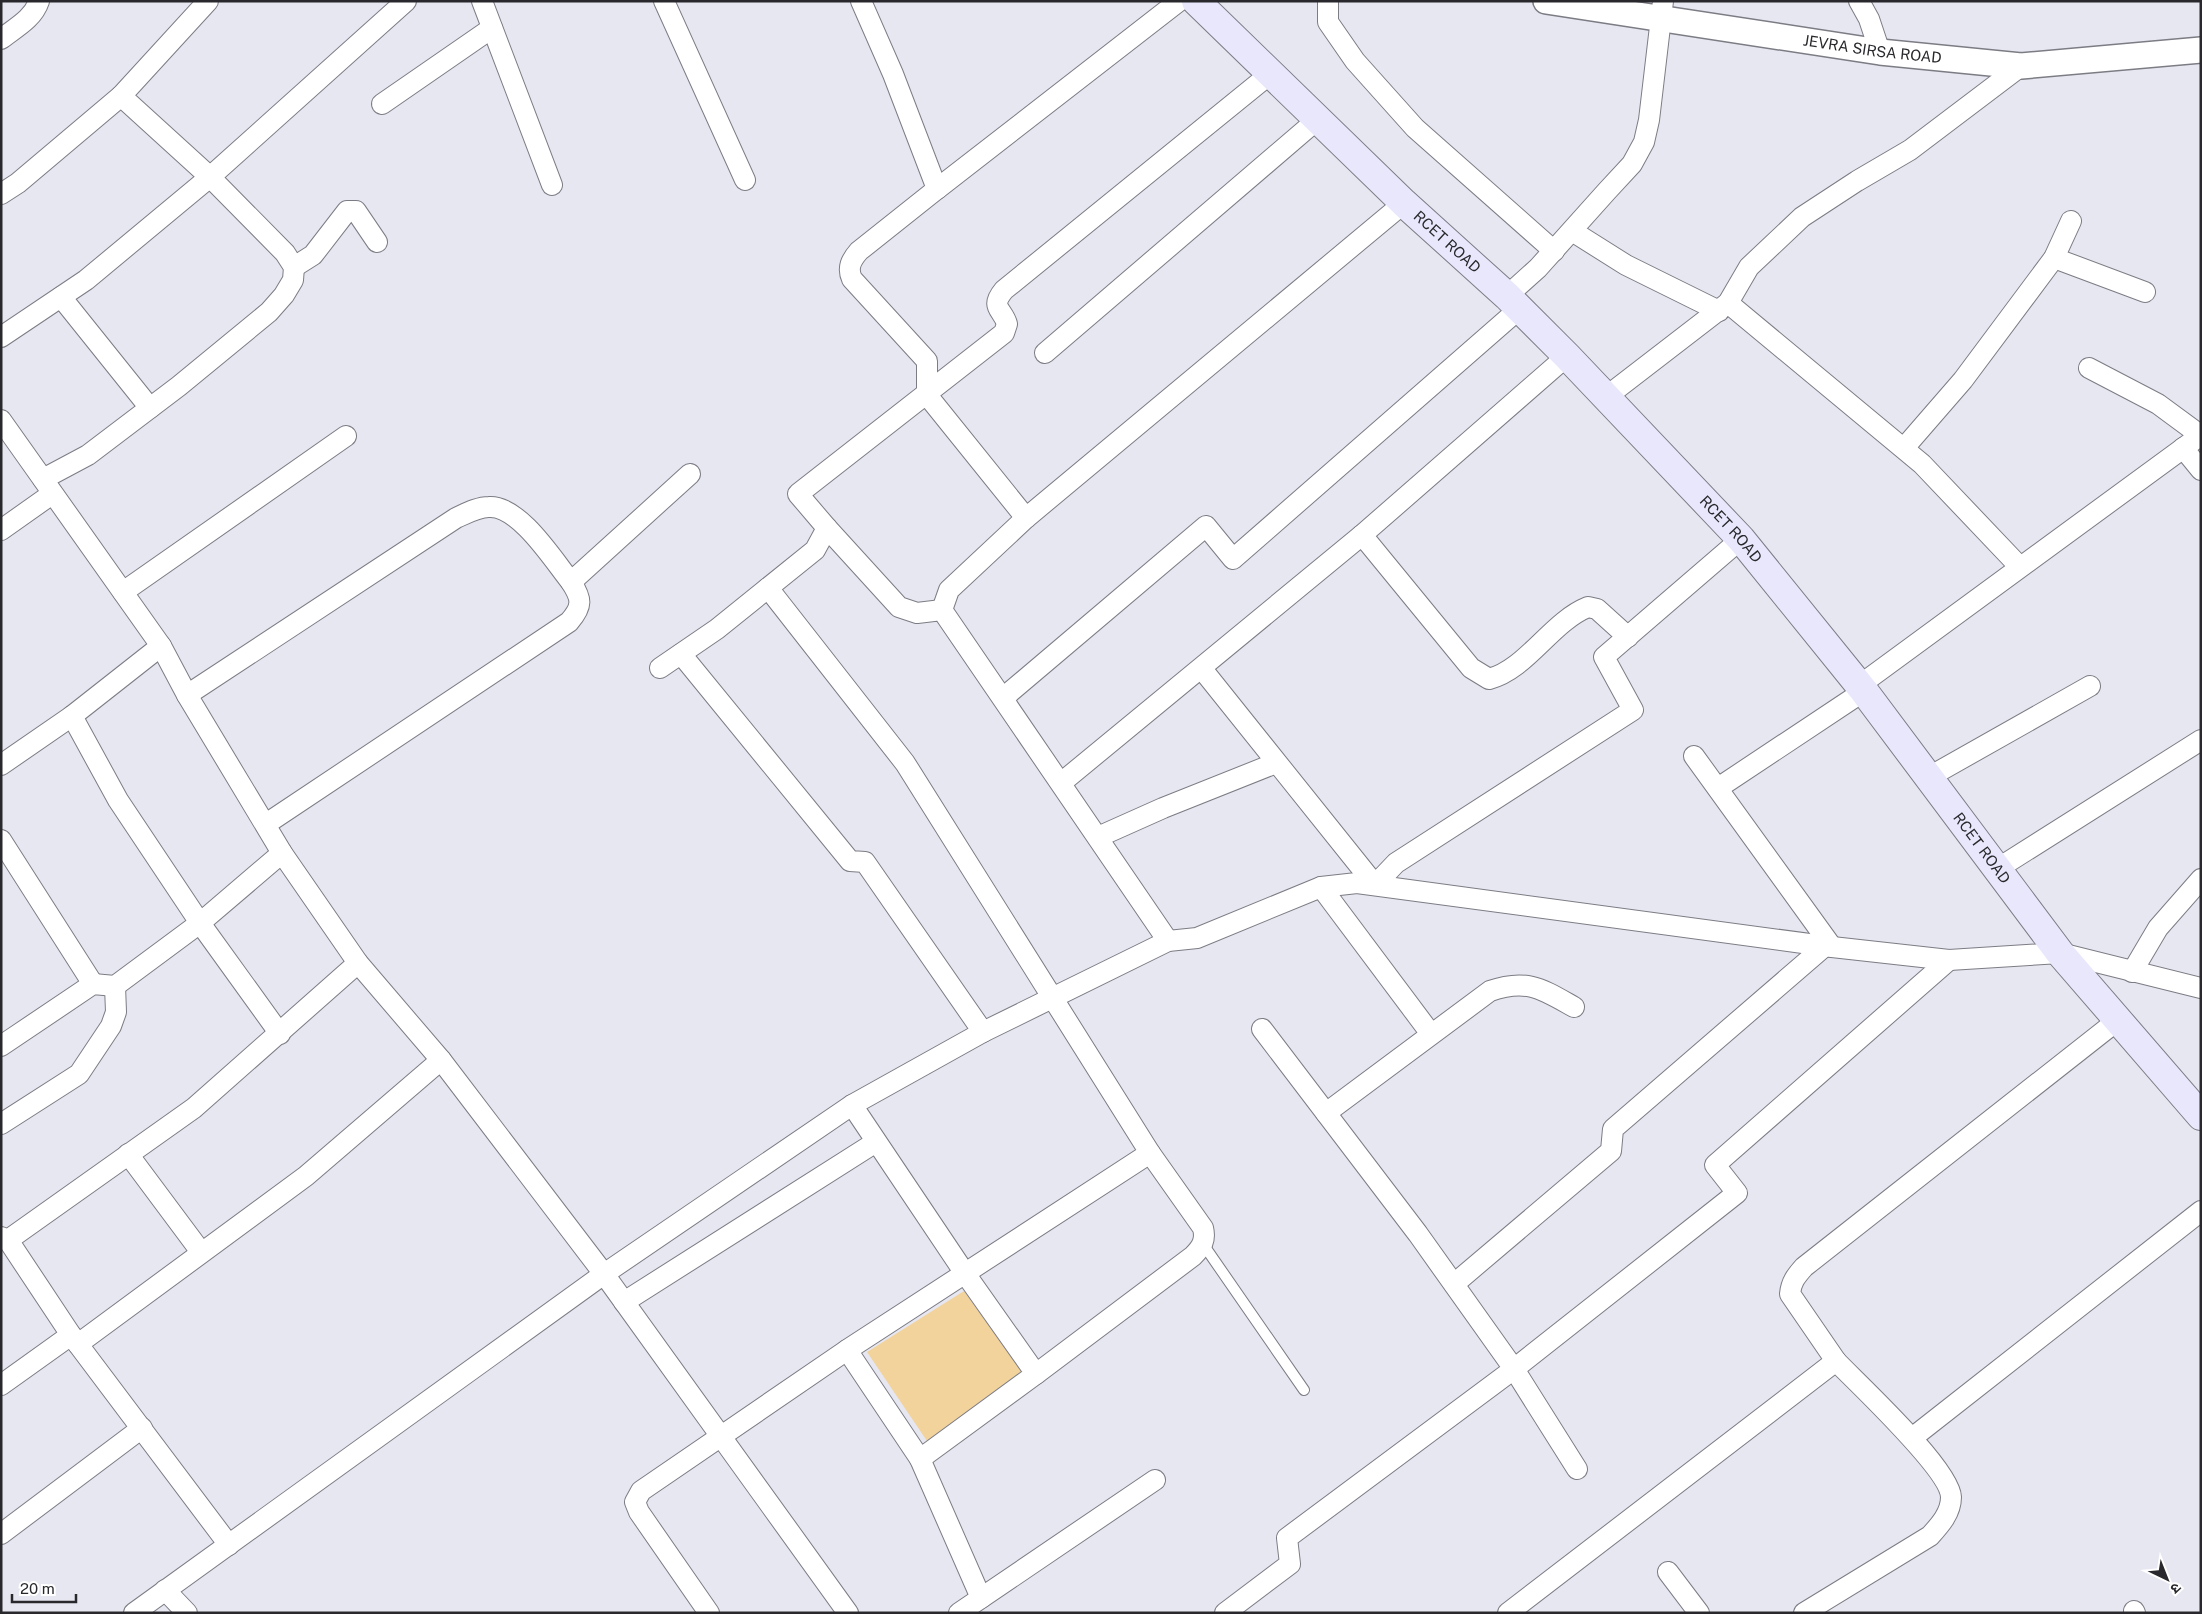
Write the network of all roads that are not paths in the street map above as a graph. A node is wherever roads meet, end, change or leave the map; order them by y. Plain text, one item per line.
1 (39, 1) edge
2 (208, 1) edge
3 (406, 1) edge
4 (482, 1) edge
5 (664, 1) edge
6 (1179, 1) edge
7 (1196, 1) edge
8 (1328, 1) edge
9 (1546, 1) edge
10 (1859, 1) edge
11 (868, 3) edge
12 (1662, 10) edge
13 (492, 28) junction
14 (1, 39) edge
15 (2201, 50) edge
16 (1880, 52) junction
17 (2021, 66) junction
18 (1270, 74) junction
19 (121, 96) junction
20 (382, 104) dead end
21 (1318, 119) junction
22 (210, 176) junction
23 (745, 180) dead end
24 (552, 185) dead end
25 (937, 189) junction
26 (1, 194) edge
27 (1404, 203) junction
28 (2071, 221) dead end
29 (1572, 231) junction
30 (377, 242) dead end
31 (1554, 251) junction
32 (2054, 258) junction
33 (294, 267) junction
34 (2145, 292) dead end
35 (61, 297) junction
36 (1513, 303) junction
37 (1723, 307) junction
38 (1, 337) edge
39 (1045, 353) dead end
40 (1567, 356) junction
41 (2089, 368) dead end
42 (928, 395) junction
43 (1606, 397) junction
44 (150, 408) junction
45 (1, 420) edge
46 (2200, 435) edge
47 (346, 436) dead end
48 (1904, 448) junction
49 (2183, 448) junction
50 (2201, 470) edge
51 (690, 474) dead end
52 (48, 487) junction
53 (1026, 518) junction
54 (827, 528) junction
55 (1, 530) edge
56 (1362, 535) junction
57 (1742, 539) junction
58 (2019, 566) junction
59 (571, 582) junction
60 (768, 588) junction
61 (123, 592) junction
62 (942, 610) junction
63 (1628, 637) junction
64 (161, 646) junction
65 (681, 654) junction
66 (660, 668) dead end
67 (1202, 669) junction
68 (2090, 686) dead end
69 (1862, 688) junction
70 (187, 695) junction
71 (1003, 698) junction
72 (72, 716) junction
73 (2201, 740) edge
74 (1694, 756) dead end
75 (1276, 763) junction
76 (1, 765) edge
77 (1929, 777) junction
78 (1061, 783) junction
79 (1718, 788) junction
80 (266, 824) junction
81 (1098, 838) junction
82 (1, 840) edge
83 (282, 853) junction
84 (1997, 869) junction
85 (2201, 879) edge
86 (1374, 885) junction
87 (1321, 887) junction
88 (200, 923) junction
89 (1168, 941) junction
90 (1828, 946) junction
91 (2060, 953) junction
92 (1949, 960) junction
93 (358, 962) junction
94 (2132, 972) junction
95 (93, 984) junction
96 (115, 986) junction
97 (2201, 988) edge
98 (1052, 1000) junction
99 (1574, 1007) dead end
100 (2118, 1020) junction
101 (1262, 1029) dead end
102 (983, 1032) junction
103 (280, 1034) junction
104 (1431, 1034) junction
105 (1, 1046) edge
106 (442, 1060) junction
107 (852, 1105) junction
108 (1326, 1113) junction
109 (2201, 1116) edge
110 (1, 1124) edge
111 (876, 1142) junction
112 (1150, 1153) junction
113 (128, 1154) junction
114 (2201, 1211) edge
115 (5, 1238) edge
116 (1203, 1244) junction
117 (201, 1252) junction
118 (964, 1272) junction
119 (604, 1274) junction
120 (1454, 1284) junction
121 (624, 1302) junction
122 (75, 1339) junction
123 (846, 1350) junction
124 (1836, 1361) junction
125 (1514, 1369) junction
126 (1036, 1374) junction
127 (1, 1385) edge
128 (1304, 1390) dead end
129 (142, 1428) junction
130 (720, 1435) junction
131 (1912, 1438) junction
132 (920, 1459) junction
133 (1577, 1469) dead end
134 (1155, 1480) dead end
135 (1, 1534) edge
136 (229, 1545) junction
137 (1668, 1572) dead end
138 (165, 1590) junction
139 (981, 1598) junction
140 (134, 1613) edge
141 (187, 1613) edge
142 (709, 1613) edge
143 (848, 1613) edge
144 (960, 1613) edge
145 (1225, 1613) edge
146 (1508, 1613) edge
147 (1699, 1613) edge
148 (1804, 1613) edge

1 - 14 street
2 - 19 street
3 - 22 street
4 - 13 street
5 - 23 street
6 - 25 street
7 - 18 main road, RCET ROAD
8 - 31 street
9 - 12 street, JEVRA SIRSA ROAD
10 - 16 street
11 - 25 street
12 - 16 street, JEVRA SIRSA ROAD
12 - 29 street
13 - 20 street
13 - 24 street
15 - 17 street, JEVRA SIRSA ROAD
16 - 17 street, JEVRA SIRSA ROAD
17 - 37 street
18 - 21 main road, RCET ROAD
18 - 42 street
19 - 22 street
19 - 26 street
21 - 27 main road, RCET ROAD
21 - 39 street
22 - 33 street
22 - 35 street
25 - 42 street
27 - 36 main road, RCET ROAD
27 - 53 street
28 - 32 street
29 - 31 street
29 - 37 street
30 - 33 street
31 - 36 street
32 - 34 street
32 - 48 street
33 - 44 street
35 - 38 street
35 - 44 street
36 - 40 main road, RCET ROAD
36 - 71 street
37 - 43 street
37 - 48 street
40 - 43 main road, RCET ROAD
40 - 56 street
41 - 46 street
42 - 53 street
42 - 54 street
43 - 57 main road, RCET ROAD
44 - 52 street
45 - 52 street
46 - 49 street
47 - 61 street
48 - 58 street
49 - 50 street
49 - 58 street
51 - 59 street
52 - 55 street
52 - 61 street
53 - 62 street
54 - 60 street
54 - 62 street
56 - 63 street
56 - 67 street
57 - 63 street
57 - 69 main road, RCET ROAD
58 - 69 street
59 - 70 street
59 - 80 street
60 - 65 street
60 - 98 street
61 - 64 street
62 - 71 street
63 - 86 street
64 - 70 street
64 - 72 street
65 - 66 street
65 - 102 street
67 - 75 street
67 - 78 street
68 - 77 street
69 - 77 main road, RCET ROAD
69 - 79 street
70 - 80 street
71 - 78 street
72 - 76 street
72 - 88 street
73 - 84 street
74 - 79 street
75 - 81 street
75 - 86 street
77 - 84 main road, RCET ROAD
78 - 81 street
79 - 90 street
80 - 83 street
81 - 89 street
82 - 95 street
83 - 88 street
83 - 93 street
84 - 91 main road, RCET ROAD
85 - 94 street
86 - 87 street
86 - 90 street
87 - 89 street
87 - 104 street
88 - 96 street
88 - 103 street
89 - 98 street
90 - 92 street
90 - 120 street
91 - 92 street
91 - 94 street
91 - 100 main road, RCET ROAD
92 - 125 street
93 - 103 street
93 - 106 street
94 - 97 street
95 - 96 street
95 - 105 street
96 - 110 street
98 - 102 street
98 - 112 street
99 - 104 street
100 - 109 main road, RCET ROAD
100 - 124 street
101 - 108 street
102 - 107 street
103 - 113 street
104 - 108 street
106 - 117 street
106 - 119 street
107 - 111 street
107 - 119 street
108 - 120 street
111 - 118 street
111 - 121 street
112 - 116 street
112 - 118 street
113 - 115 street
113 - 117 street
114 - 131 street
115 - 122 street
116 - 126 street
116 - 128 lane
117 - 122 street
118 - 123 street
118 - 126 street
119 - 121 street
119 - 136 street
120 - 125 street
121 - 130 street
122 - 127 street
122 - 129 street
123 - 130 street
123 - 132 street
124 - 131 street
124 - 146 street
125 - 133 street
125 - 145 street
126 - 132 street
129 - 135 street
129 - 136 street
130 - 142 street
130 - 143 street
131 - 148 street
132 - 139 street
134 - 139 street
136 - 138 street
137 - 147 street
138 - 140 street
138 - 141 street
139 - 144 street

